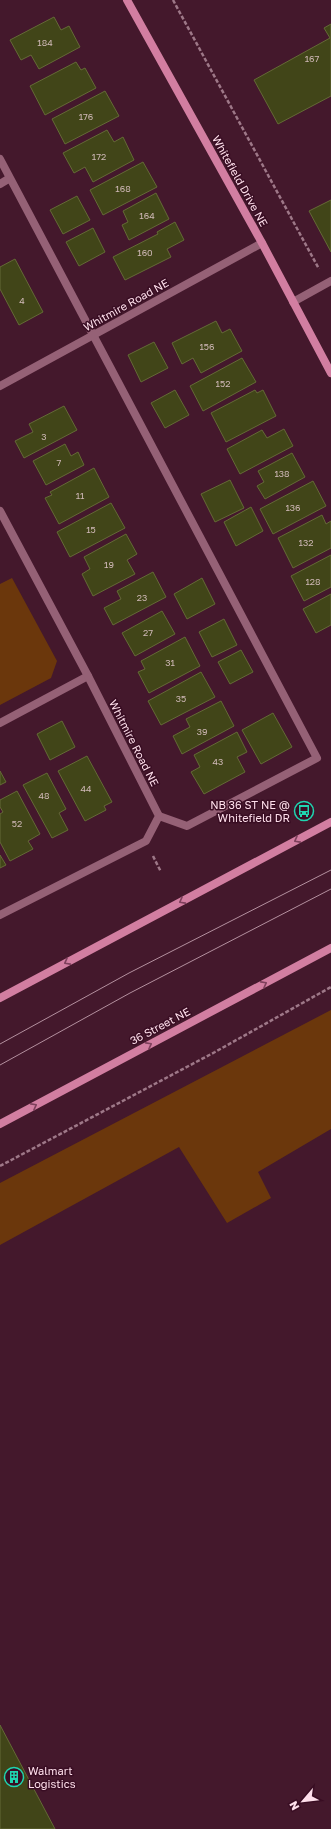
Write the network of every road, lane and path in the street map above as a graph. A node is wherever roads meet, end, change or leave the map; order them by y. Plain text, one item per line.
1 (127, 0) edge
2 (173, 0) edge
3 (0, 159) edge
4 (10, 178) junction
5 (0, 184) edge
6 (262, 243) junction
7 (329, 282) edge
8 (293, 302) junction
9 (93, 335) junction
10 (331, 373) edge
11 (0, 386) edge
12 (0, 511) edge
13 (88, 676) junction
14 (0, 723) edge
15 (158, 816) junction
16 (331, 822) edge
17 (0, 915) edge
18 (331, 948) edge
19 (331, 987) edge
20 (0, 998) edge
21 (0, 1124) edge
22 (0, 1166) edge

1 - 6 main road, Whitefield Drive NE
2 - 7 path
3 - 4 street
4 - 5 street
4 - 9 street
6 - 8 main road, Whitefield Drive NE
6 - 9 street, Whitmire Road NE
7 - 8 street
8 - 10 main road, Whitefield Drive NE
9 - 11 street, Whitmire Road NE
9 - 15 street
12 - 13 street, Whitmire Road NE
13 - 14 street
13 - 15 street, Whitmire Road NE
15 - 17 street
16 -> 20 main road
21 -> 18 main road, 36 Street NE
19 - 22 path

